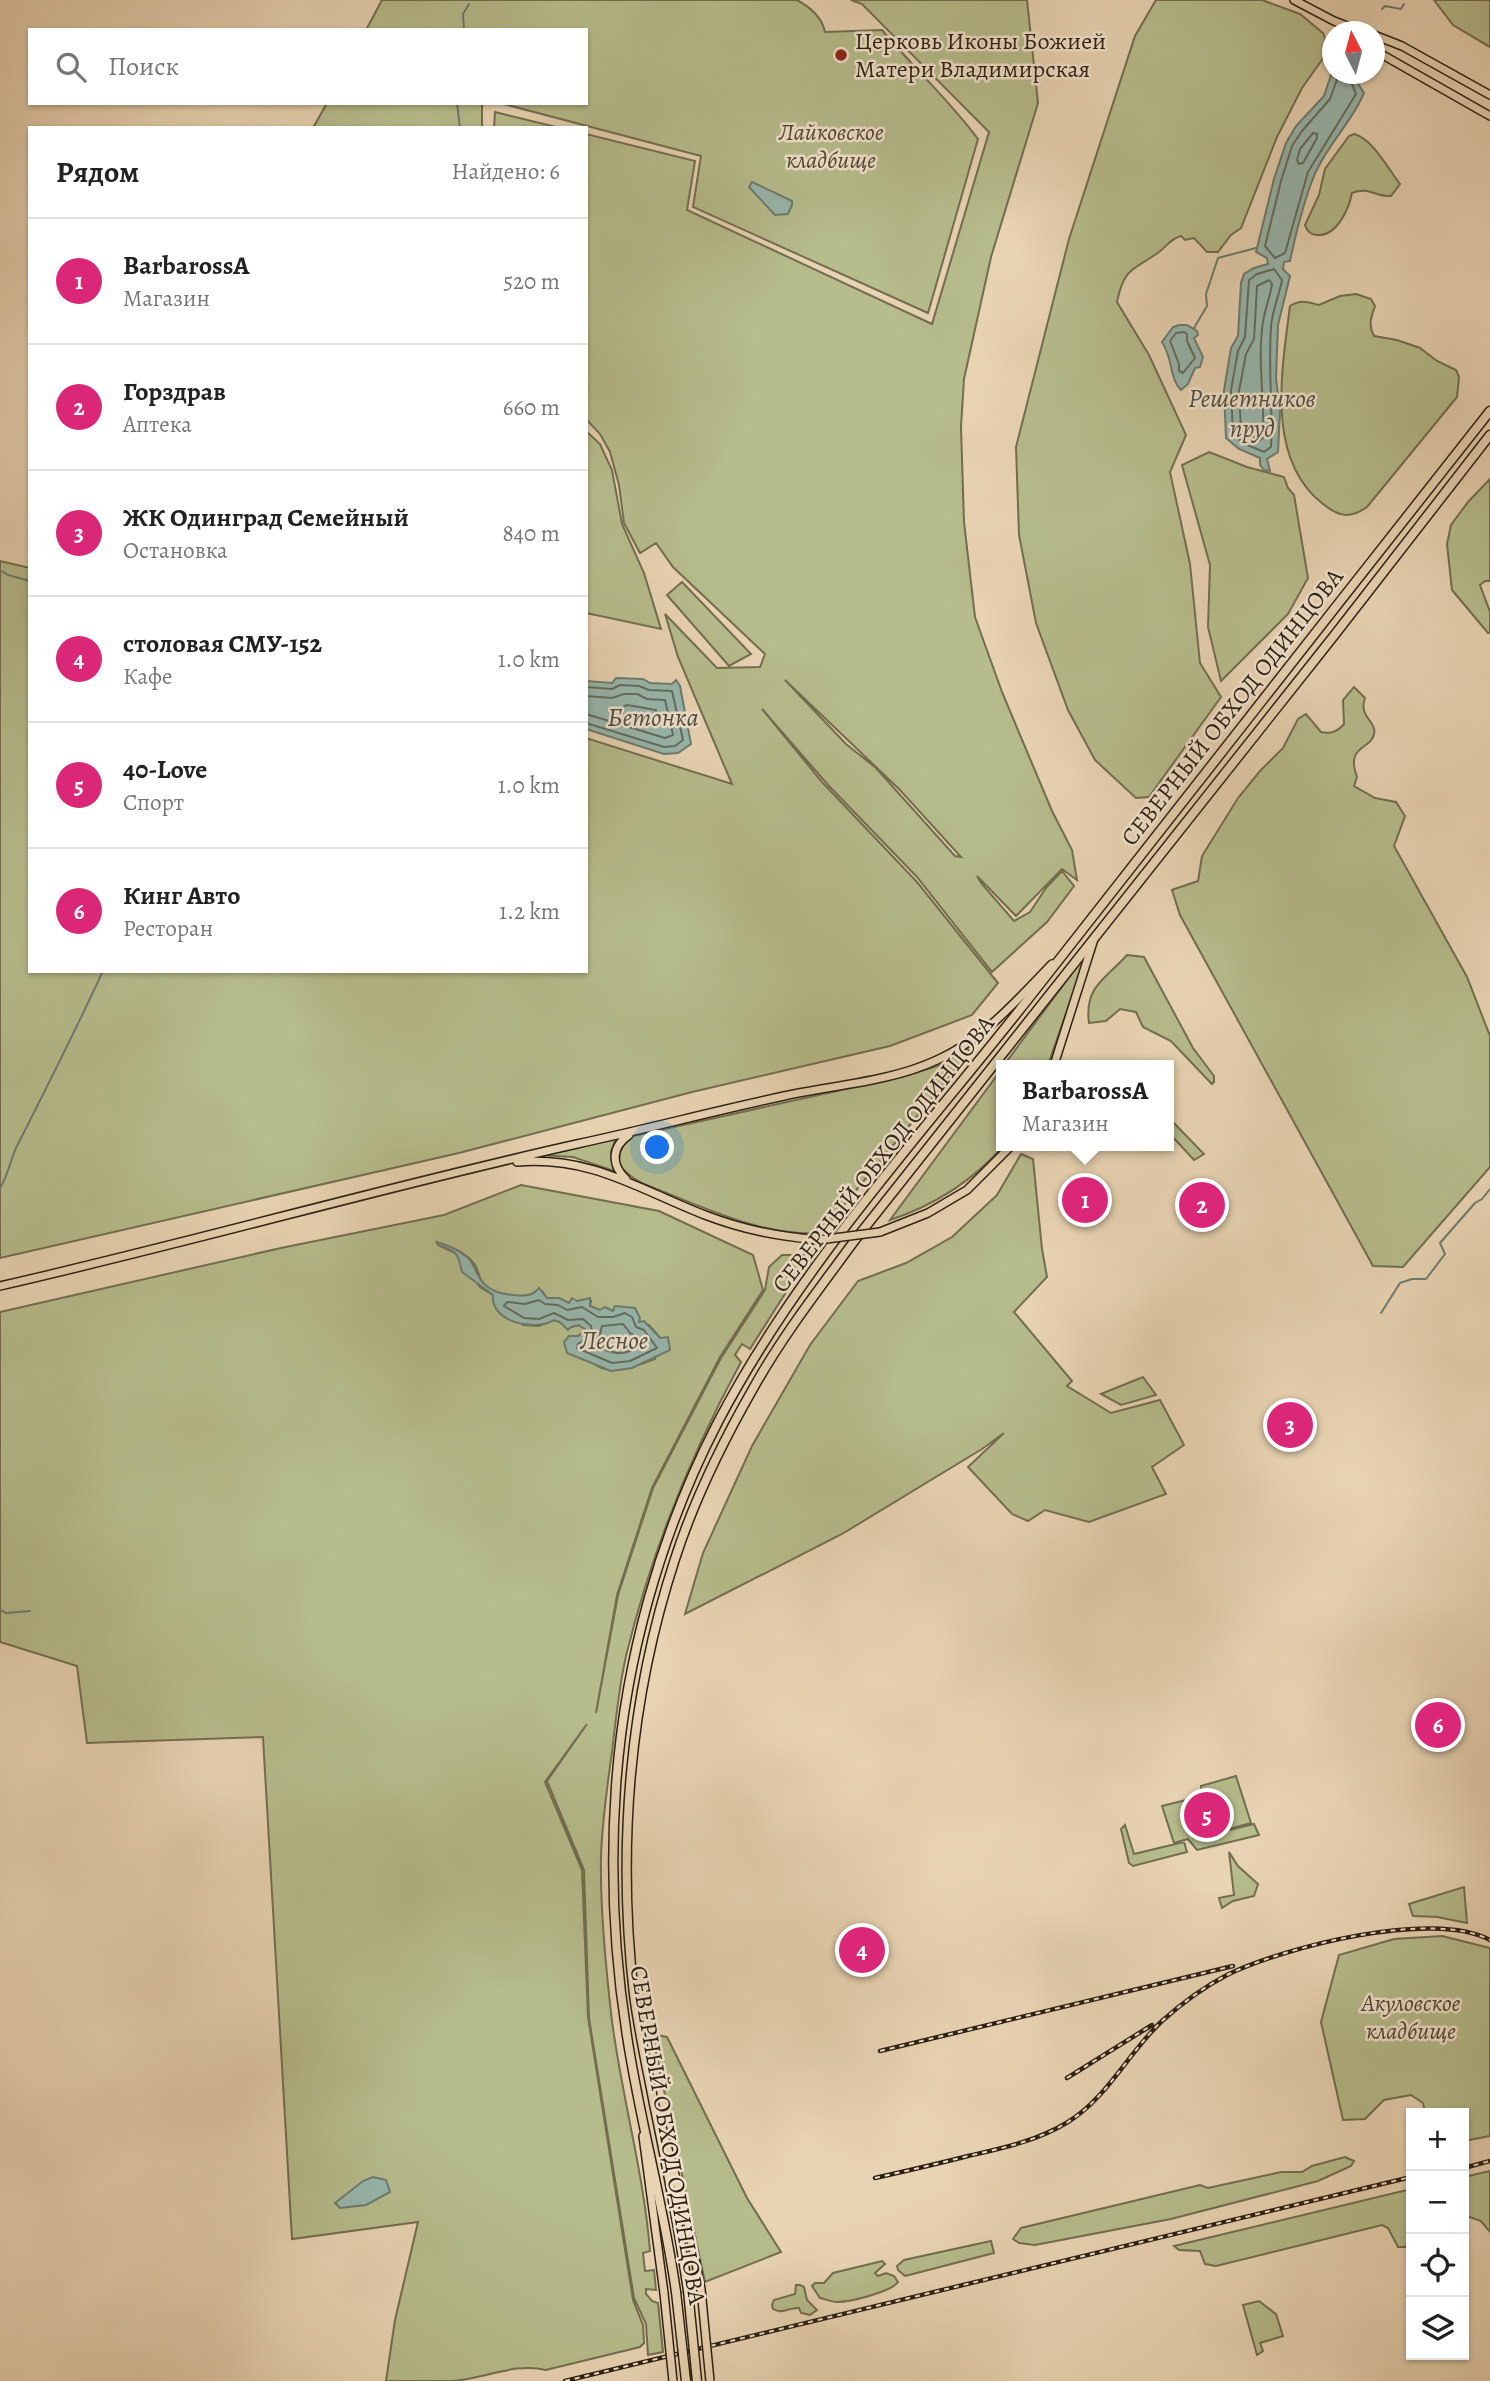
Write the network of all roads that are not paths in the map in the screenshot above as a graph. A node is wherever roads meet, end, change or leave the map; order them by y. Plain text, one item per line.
1 (1294, 0) edge
2 (1307, 9) junction
3 (1326, 21) edge
4 (1336, 21) edge
5 (1385, 39) edge
6 (1385, 56) edge
7 (1490, 95) edge
8 (1490, 116) edge
9 (1490, 411) edge
10 (1490, 435) edge
11 (1095, 937) junction
12 (1067, 948) junction
13 (998, 1060) edge
14 (1056, 1060) edge
15 (996, 1062) edge
16 (639, 1130) junction
17 (1006, 1151) edge
18 (464, 1169) junction
19 (632, 1184) junction
20 (0, 1286) edge
21 (652, 2091) junction
22 (637, 2094) junction
23 (673, 2381) edge
24 (686, 2381) edge
25 (697, 2381) edge
26 (710, 2381) edge

1 - 2 main road
2 - 3 main road
2 - 4 main road
5 - 7 main road
6 - 8 main road
9 - 12 highway, СЕВЕРНЫЙ ОБХОД ОДИНЦОВА
10 - 11 highway, СЕВЕРНЫЙ ОБХОД ОДИНЦОВА
11 - 13 highway, СЕВЕРНЫЙ ОБХОД ОДИНЦОВА
11 - 14 main road
12 - 16 main road
12 - 22 highway, СЕВЕРНЫЙ ОБХОД ОДИНЦОВА
15 - 21 highway, СЕВЕРНЫЙ ОБХОД ОДИНЦОВА
16 - 18 main road
16 - 19 main road
17 - 19 main road, bridge
18 - 19 main road
18 - 20 main road
21 - 25 highway, СЕВЕРНЫЙ ОБХОД ОДИНЦОВА, bridge
21 - 26 main road, bridge
22 - 23 main road, bridge
22 - 24 highway, СЕВЕРНЫЙ ОБХОД ОДИНЦОВА, bridge

